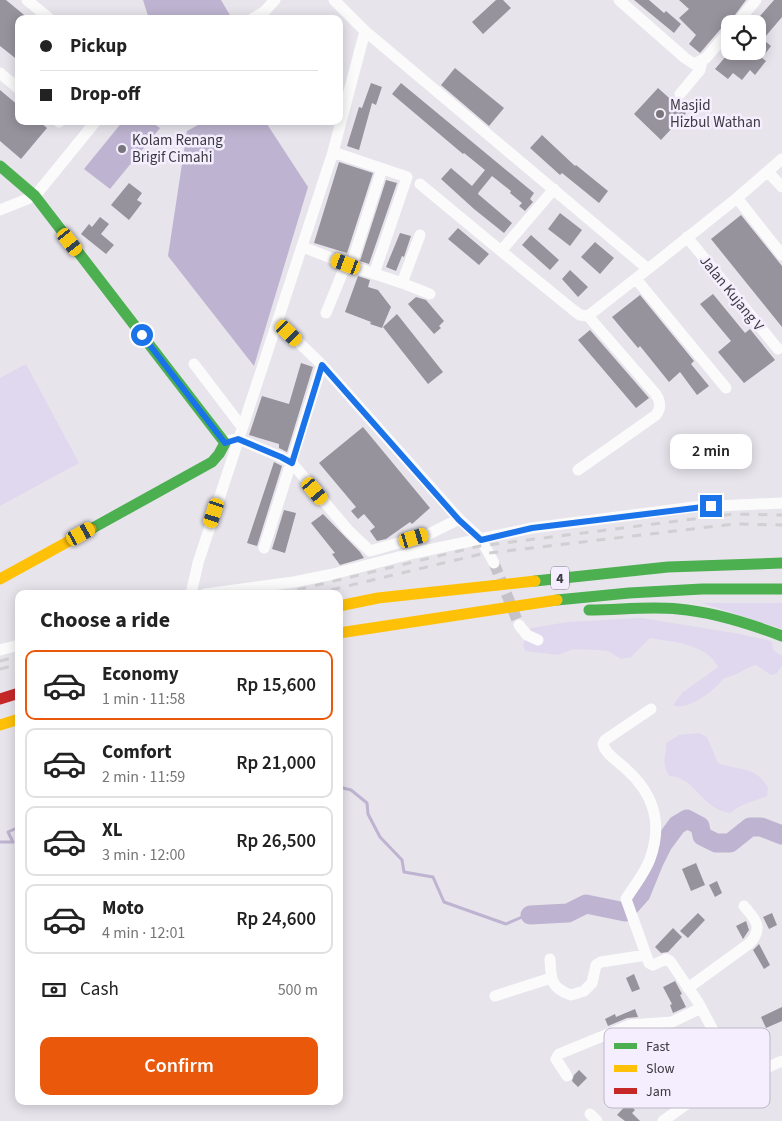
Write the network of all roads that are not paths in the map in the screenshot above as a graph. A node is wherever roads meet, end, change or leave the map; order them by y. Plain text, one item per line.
1 (27, 0) edge
2 (275, 0) edge
3 (334, 0) edge
4 (619, 0) edge
5 (756, 0) edge
6 (45, 15) edge
7 (259, 15) edge
8 (744, 15) edge
9 (365, 31) junction
10 (721, 40) edge
11 (702, 61) junction
12 (0, 73) edge
13 (15, 86) edge
14 (680, 94) dead end
15 (343, 114) edge
16 (93, 125) edge
17 (340, 125) edge
18 (333, 152) junction
19 (782, 159) edge
20 (0, 166) edge
21 (382, 170) junction
22 (768, 172) junction
23 (420, 184) dead end
24 (782, 187) edge
25 (554, 189) junction
26 (35, 196) junction
27 (737, 198) junction
28 (0, 210) edge
29 (420, 235) dead end
30 (687, 237) junction
31 (302, 247) junction
32 (501, 251) junction
33 (782, 255) edge
34 (349, 265) junction
35 (648, 269) junction
36 (374, 274) junction
37 (636, 279) junction
38 (402, 283) junction
39 (430, 294) dead end
40 (326, 313) dead end
41 (588, 316) junction
42 (278, 322) junction
43 (778, 349) dead end
44 (194, 364) dead end
45 (322, 365) junction
46 (726, 388) dead end
47 (242, 427) junction
48 (238, 439) junction
49 (225, 443) junction
50 (292, 463) junction
51 (578, 470) dead end
52 (782, 503) edge
53 (459, 520) junction
54 (481, 540) junction
55 (264, 548) dead end
56 (494, 563) tunnel mouth
57 (782, 563) edge
58 (0, 579) edge
59 (782, 589) edge
60 (193, 590) edge
61 (235, 590) edge
62 (343, 605) edge
63 (573, 611) dead end
64 (553, 612) dead end
65 (454, 616) junction
66 (519, 625) tunnel mouth
67 (343, 632) edge
68 (782, 636) edge
69 (538, 640) dead end
70 (15, 646) edge
71 (0, 650) edge
72 (15, 694) edge
73 (0, 699) edge
74 (651, 709) dead end
75 (15, 720) edge
76 (0, 725) edge
77 (744, 906) dead end
78 (646, 955) junction
79 (550, 959) dead end
80 (551, 978) junction
81 (688, 988) junction
82 (495, 996) dead end
83 (700, 1008) junction
84 (623, 1028) edge
85 (711, 1028) edge
86 (604, 1035) edge
87 (782, 1061) edge
88 (770, 1066) edge
89 (567, 1076) dead end
90 (681, 1108) edge
91 (663, 1121) edge

1 - 6 street
2 - 7 street
3 - 9 street
4 - 11 street
5 - 8 street
9 - 15 street
9 - 25 street
10 - 11 street
11 - 14 street
12 - 13 street
16 - 26 street
17 - 18 street
18 - 21 street
18 - 31 street
19 - 22 street
20 - 26 main road
21 - 34 street
21 - 36 street
22 - 24 street
22 - 27 street
23 - 32 street
25 - 32 street
25 - 35 street
26 - 28 street
26 - 49 main road
27 - 30 street
27 - 33 street
29 - 38 street
30 - 35 street
30 - 43 street, Jalan Kujang V
31 - 34 street
31 - 42 street
32 - 41 street
34 - 36 street
34 - 40 street
35 - 37 street
36 - 38 street
37 - 41 street
37 - 46 street
38 - 39 street
41 - 51 street
42 - 45 street
42 - 47 street
44 - 47 street
45 - 50 street
45 - 53 street
47 - 48 street
48 - 49 street
48 - 50 street
48 - 60 street
49 - 58 main road
50 - 53 street
50 - 55 street
52 - 54 street
53 - 54 street
54 - 56 street
54 - 61 street
57 - 62 main road, 4
59 - 65 main road, 4
63 - 68 main road
64 - 65 main road
65 - 67 main road, 4
66 - 69 street
70 - 71 street
72 - 73 main road
74 - 78 street
75 - 76 main road
77 - 81 street
78 - 80 street
78 - 81 street
79 - 80 street
80 - 82 street
81 - 83 street
83 - 84 street
83 - 85 street
86 - 89 street
87 - 88 street
90 - 91 street

